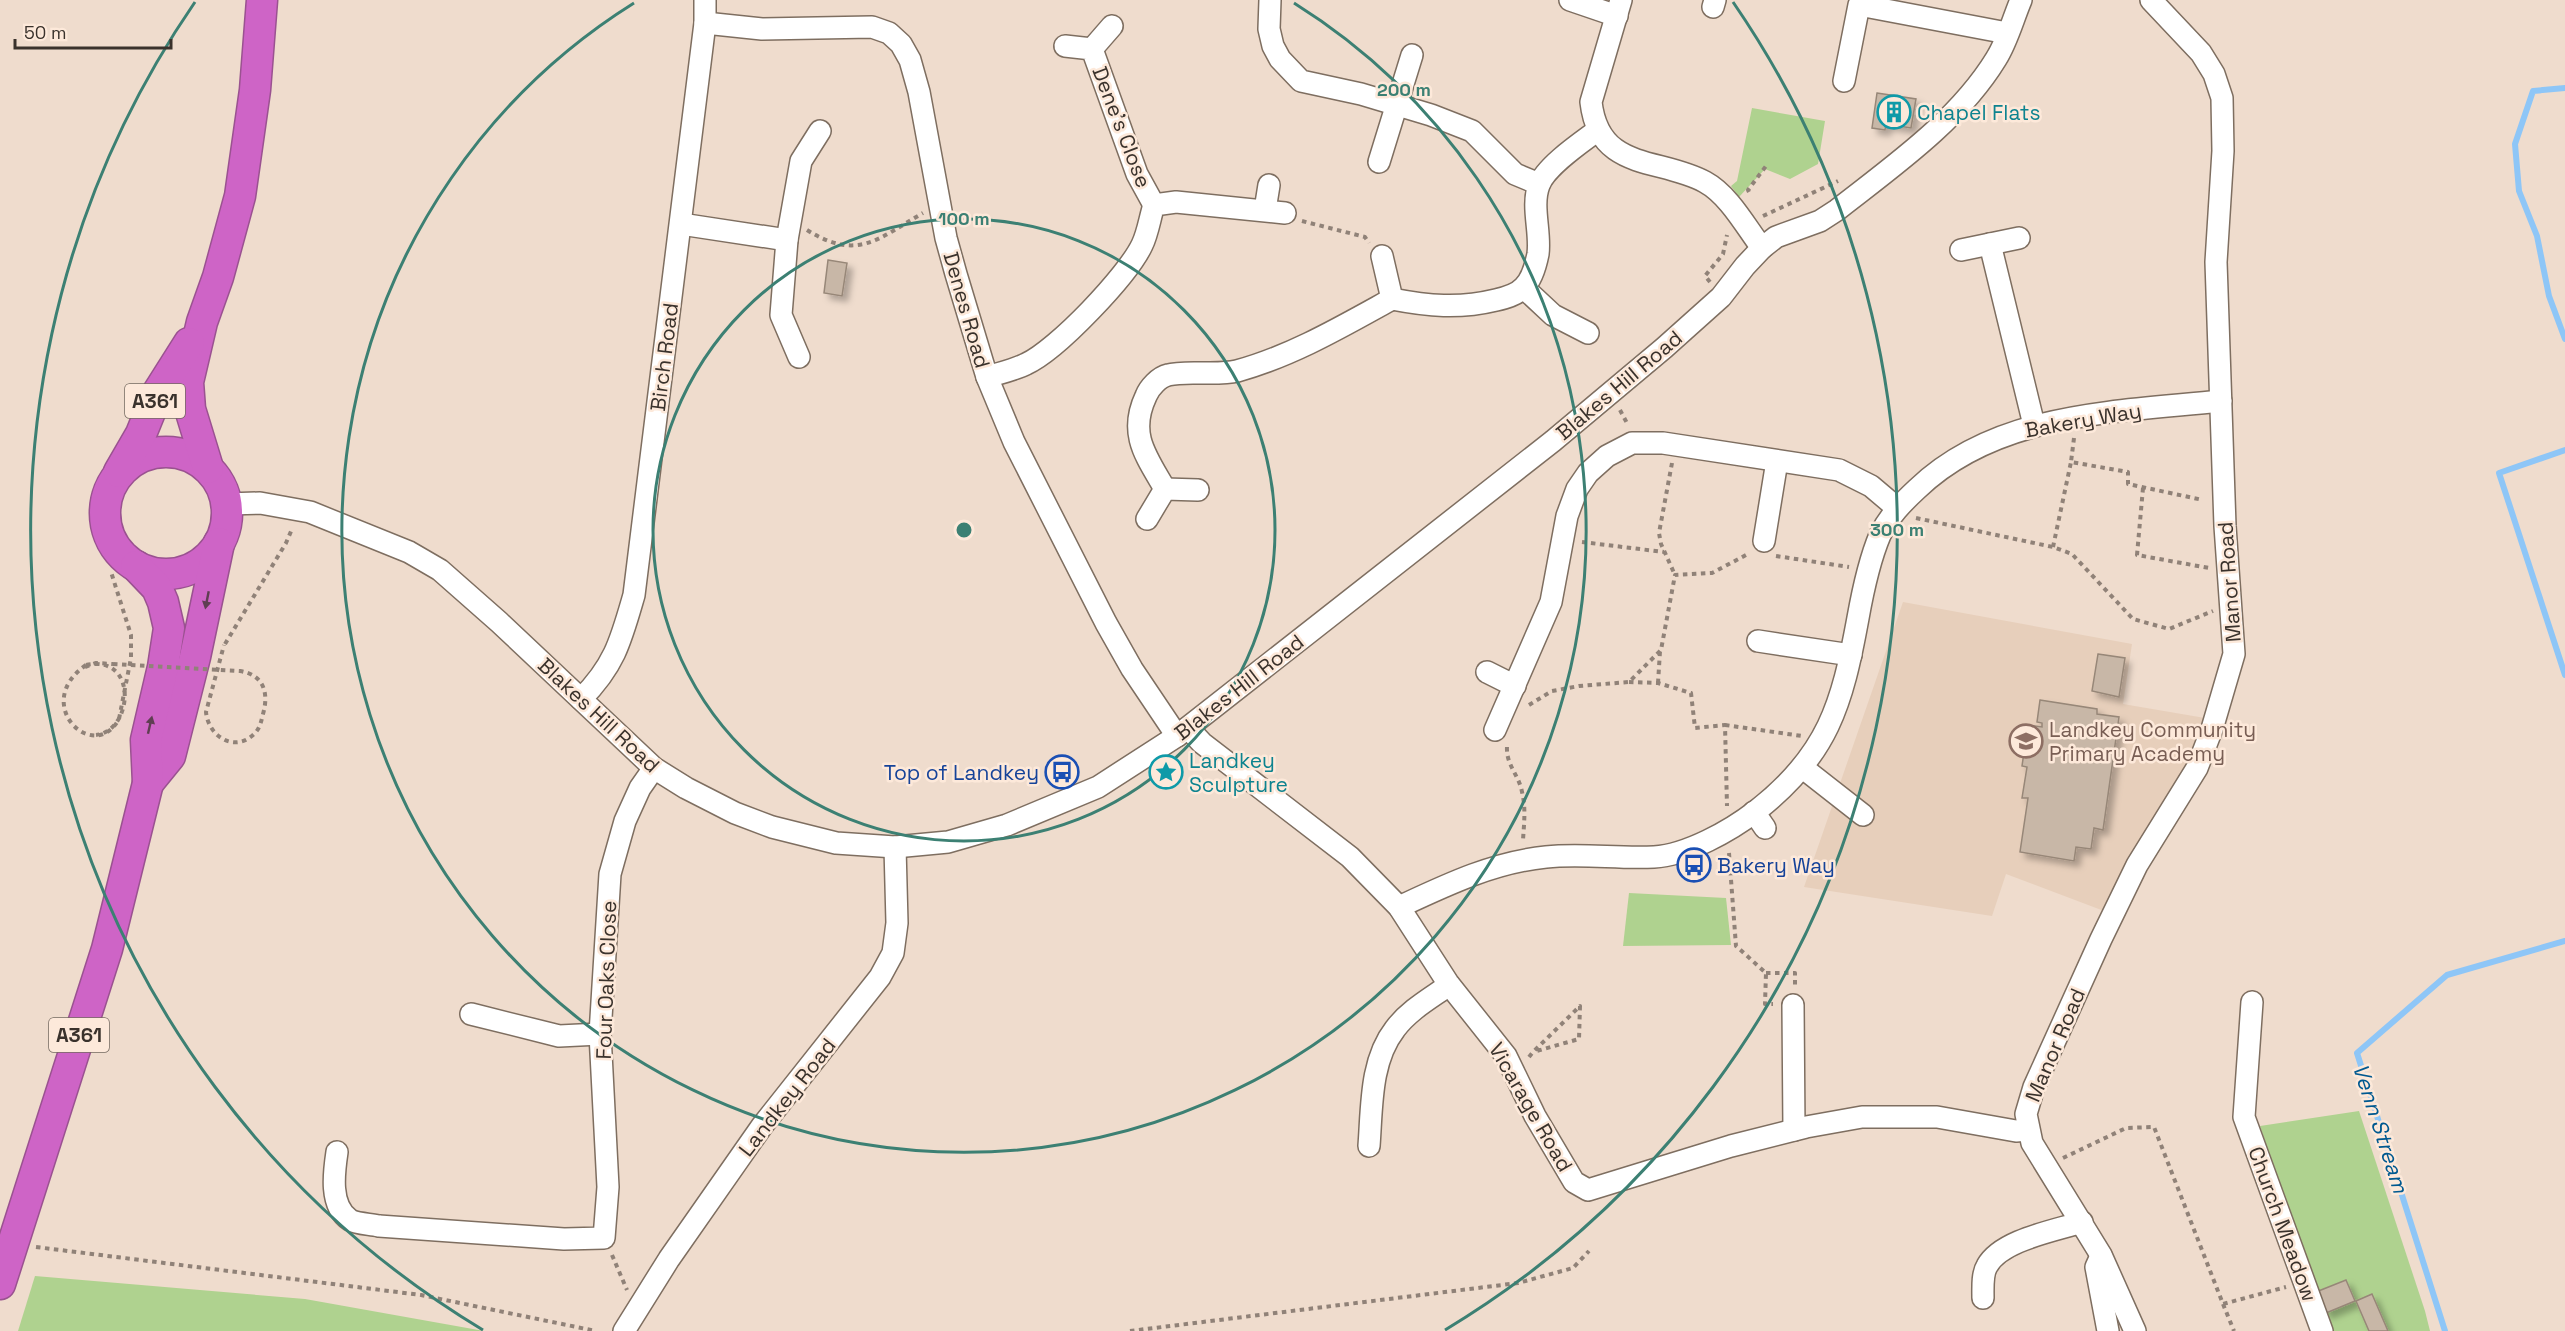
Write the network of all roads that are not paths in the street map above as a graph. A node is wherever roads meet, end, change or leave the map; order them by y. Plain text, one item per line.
1 (262, 0) edge
2 (705, 0) edge
3 (1270, 0) edge
4 (1570, 0) edge
5 (2021, 0) edge
6 (2151, 0) edge
7 (1619, 8) edge
8 (705, 23) junction
9 (1112, 26) dead end
10 (2007, 33) junction
11 (1065, 46) dead end
12 (1092, 49) junction
13 (1412, 55) dead end
14 (1844, 81) dead end
15 (1398, 106) junction
16 (1598, 130) junction
17 (820, 131) dead end
18 (1383, 153) dead end
19 (1539, 184) junction
20 (1269, 185) dead end
21 (1154, 205) junction
22 (681, 224) junction
23 (788, 233) junction
24 (2019, 238) dead end
25 (1990, 244) junction
26 (1762, 248) junction
27 (1961, 250) dead end
28 (1382, 256) road end
29 (1524, 288) junction
30 (1392, 299) junction
31 (202, 322) junction
32 (1588, 333) dead end
33 (798, 357) dead end
34 (987, 377) junction
35 (2221, 401) junction
36 (2034, 425) junction
37 (1777, 461) junction
38 (208, 468) junction
39 (114, 482) junction
40 (1165, 489) junction
41 (1198, 490) dead end
42 (227, 504) junction
43 (1896, 510) junction
44 (1148, 519) dead end
45 (219, 543) junction
46 (1762, 550) road end
47 (136, 566) junction
48 (1758, 640) dead end
49 (1851, 655) junction
50 (1487, 672) dead end
51 (1515, 686) junction
52 (580, 699) junction
53 (1182, 732) junction
54 (1501, 734) road end
55 (654, 768) junction
56 (1803, 768) junction
57 (148, 783) junction
58 (1863, 815) dead end
59 (895, 847) junction
60 (1399, 907) junction
61 (1449, 985) junction
62 (2252, 1002) dead end
63 (1793, 1005) road end
64 (471, 1014) dead end
65 (600, 1034) junction
66 (1794, 1130) junction
67 (2028, 1130) junction
68 (1369, 1146) dead end
69 (337, 1152) dead end
70 (2082, 1222) junction
71 (2101, 1255) junction
72 (0, 1284) edge
73 (1983, 1298) dead end
74 (624, 1331) edge
75 (2108, 1331) edge
76 (2135, 1331) edge
77 (2322, 1331) edge

1 - 31 highway, A361
2 - 8 street, Birch Road
3 - 15 street
4 - 7 street
5 - 10 street, Blakes Hill Road
6 - 35 street, Manor Road
7 - 16 street
8 - 22 street, Birch Road
8 - 34 street, Denes Road
9 - 12 street, Dene's Close
10 - 14 street
10 - 26 street, Blakes Hill Road
11 - 12 street, Dene's Close
12 - 21 street, Dene's Close
13 - 15 street
15 - 18 street
15 - 19 street
16 - 19 street
16 - 26 street
17 - 23 street
19 - 29 street
20 - 21 street, Dene's Close
21 - 34 street, Dene's Close
22 - 23 street
22 - 52 street, Birch Road
23 - 33 street
24 - 25 street
25 - 27 street
25 - 36 street
26 - 53 street, Blakes Hill Road
28 - 30 street
29 - 30 street
29 - 32 street
30 - 40 street
31 - 38 highway, A361
31 - 39 highway, A361
34 - 53 street, Denes Road
35 - 36 street, Bakery Way
35 - 67 street, Manor Road
36 - 43 street, Bakery Way
37 - 43 street
37 - 46 street
37 - 51 street
38 - 39 highway
38 - 42 highway
39 - 47 highway
40 - 41 street
40 - 44 street
42 - 45 highway
42 - 52 street, Blakes Hill Road
43 - 49 street, Bakery Way
45 - 47 highway
45 -> 57 highway, A361
57 -> 47 highway, A361
48 - 49 street
49 - 56 street, Bakery Way
50 - 51 street
51 - 54 street
52 - 55 street, Blakes Hill Road
53 - 59 street, Blakes Hill Road
53 - 60 street, Vicarage Road
55 - 59 street, Blakes Hill Road
55 - 65 street, Four Oaks Close
56 - 58 street
56 - 60 street, Bakery Way
57 - 72 highway, A361
59 - 74 street, Landkey Road
60 - 61 street, Vicarage Road
61 - 66 street, Vicarage Road
61 - 68 street
62 - 77 street, Church Meadow
63 - 66 street
64 - 65 street
65 - 69 street, Four Oaks Close
66 - 67 street, Vicarage Road
67 - 70 street, Manor Road
70 - 71 street, Manor Road
70 - 73 street
71 - 75 street
71 - 76 street, Manor Road

